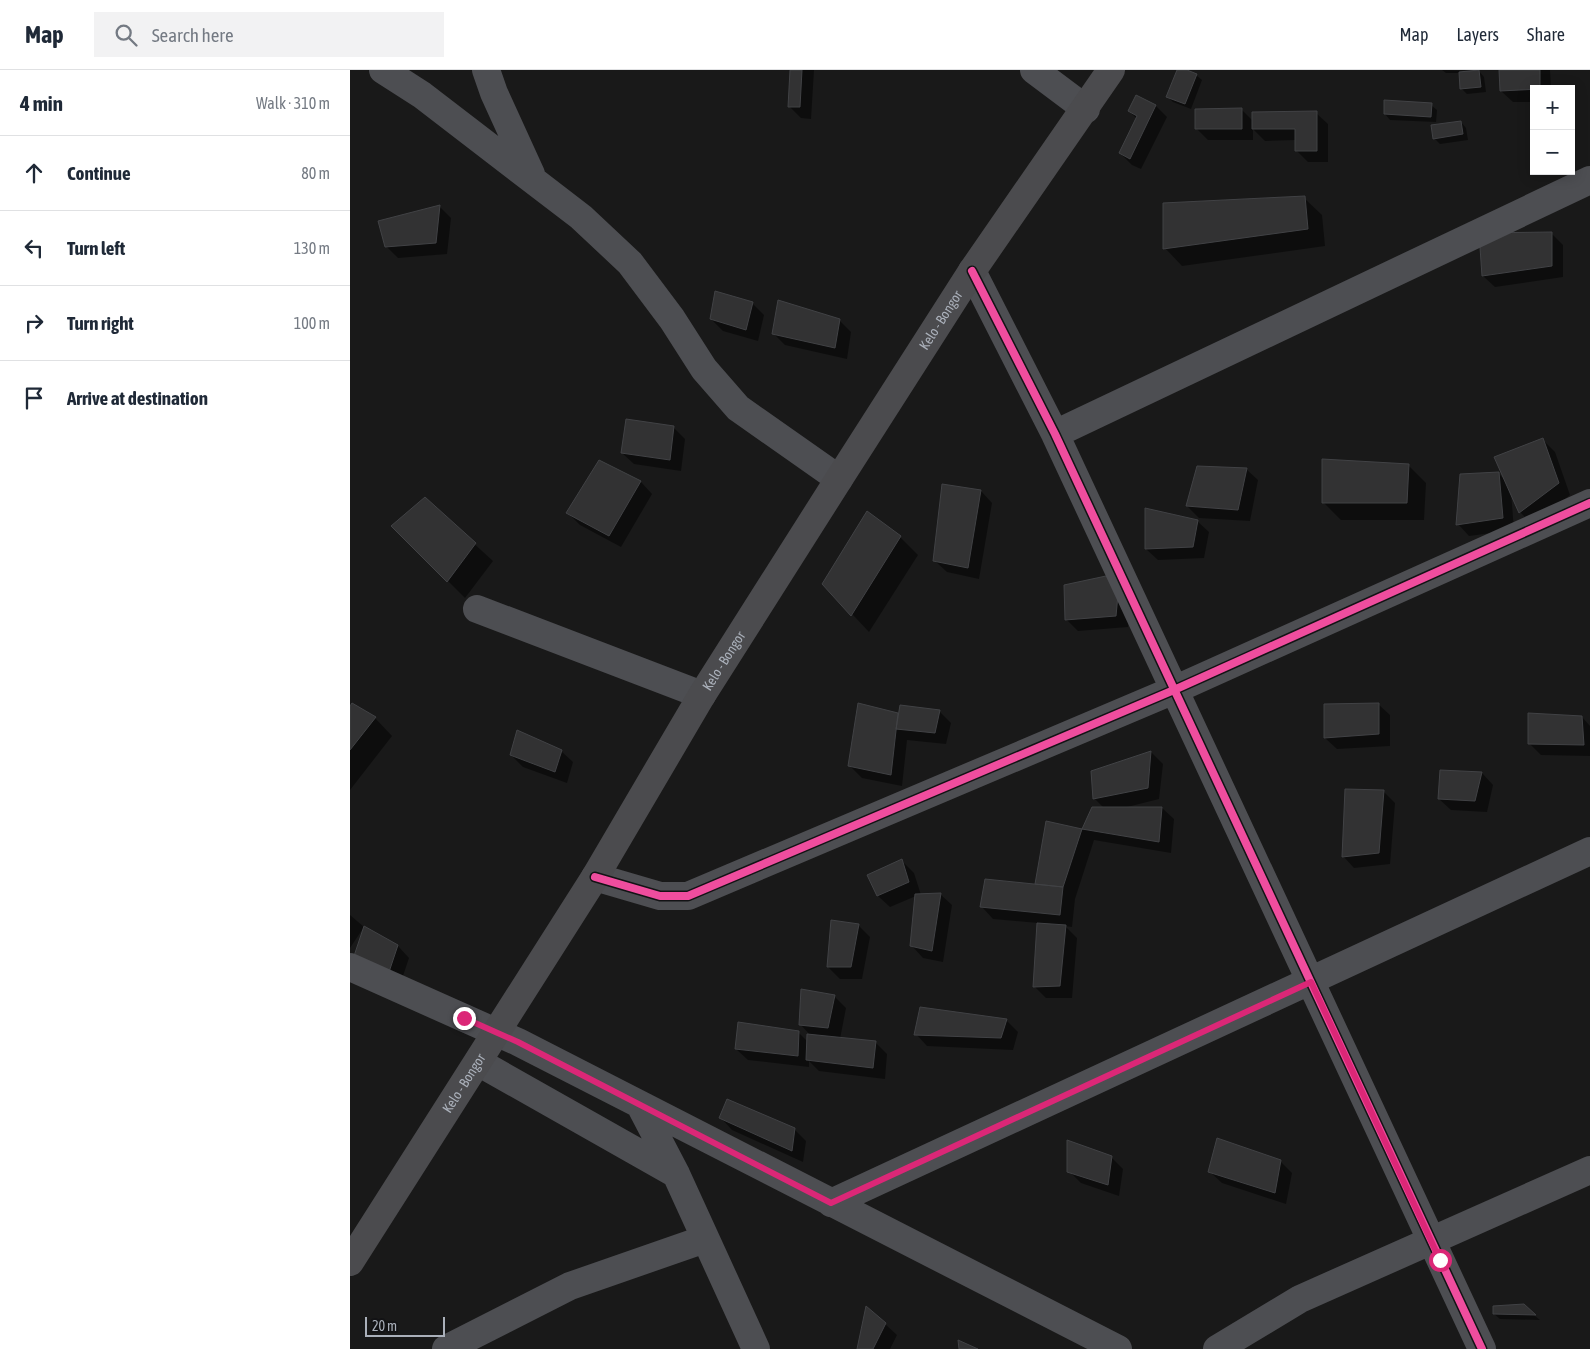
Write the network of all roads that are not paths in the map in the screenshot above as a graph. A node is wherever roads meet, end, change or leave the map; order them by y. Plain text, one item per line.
1 (383, 70) edge
2 (486, 70) edge
3 (1034, 70) edge
4 (1111, 70) edge
5 (1086, 109) junction
6 (533, 178) junction
7 (1590, 180) edge
8 (972, 271) junction
9 (1055, 434) junction
10 (839, 479) junction
11 (1590, 503) edge
12 (477, 610) dead end
13 (1174, 690) junction
14 (702, 696) junction
15 (1590, 851) edge
16 (594, 877) junction
17 (350, 967) edge
18 (1311, 982) junction
19 (497, 1033) junction
20 (478, 1062) junction
21 (640, 1105) junction
22 (1590, 1170) edge
23 (676, 1174) junction
24 (831, 1203) junction
25 (705, 1239) junction
26 (1431, 1242) junction
27 (350, 1262) edge
28 (446, 1349) edge
29 (756, 1349) edge
30 (1118, 1349) edge
31 (1217, 1349) edge
32 (1482, 1349) edge

1 - 6 street
2 - 6 street
3 - 5 street
4 - 5 highway, Kelo - Bongor
5 - 8 highway, Kelo - Bongor
6 - 10 street
7 - 9 street
8 - 9 street
8 - 10 highway, Kelo - Bongor
9 - 13 street
10 - 14 highway, Kelo - Bongor
11 - 13 street
12 - 14 street
13 - 16 street
13 - 18 street
14 - 16 highway, Kelo - Bongor
15 - 18 street
16 - 19 highway, Kelo - Bongor
17 - 19 street
18 - 24 street
18 - 26 street
19 - 20 highway, Kelo - Bongor
19 - 21 street
20 - 23 street
20 - 27 highway, Kelo - Bongor
21 - 23 street
21 - 24 street
22 - 26 street
23 - 25 street
24 - 30 street
25 - 28 street
25 - 29 street
26 - 31 street
26 - 32 street

